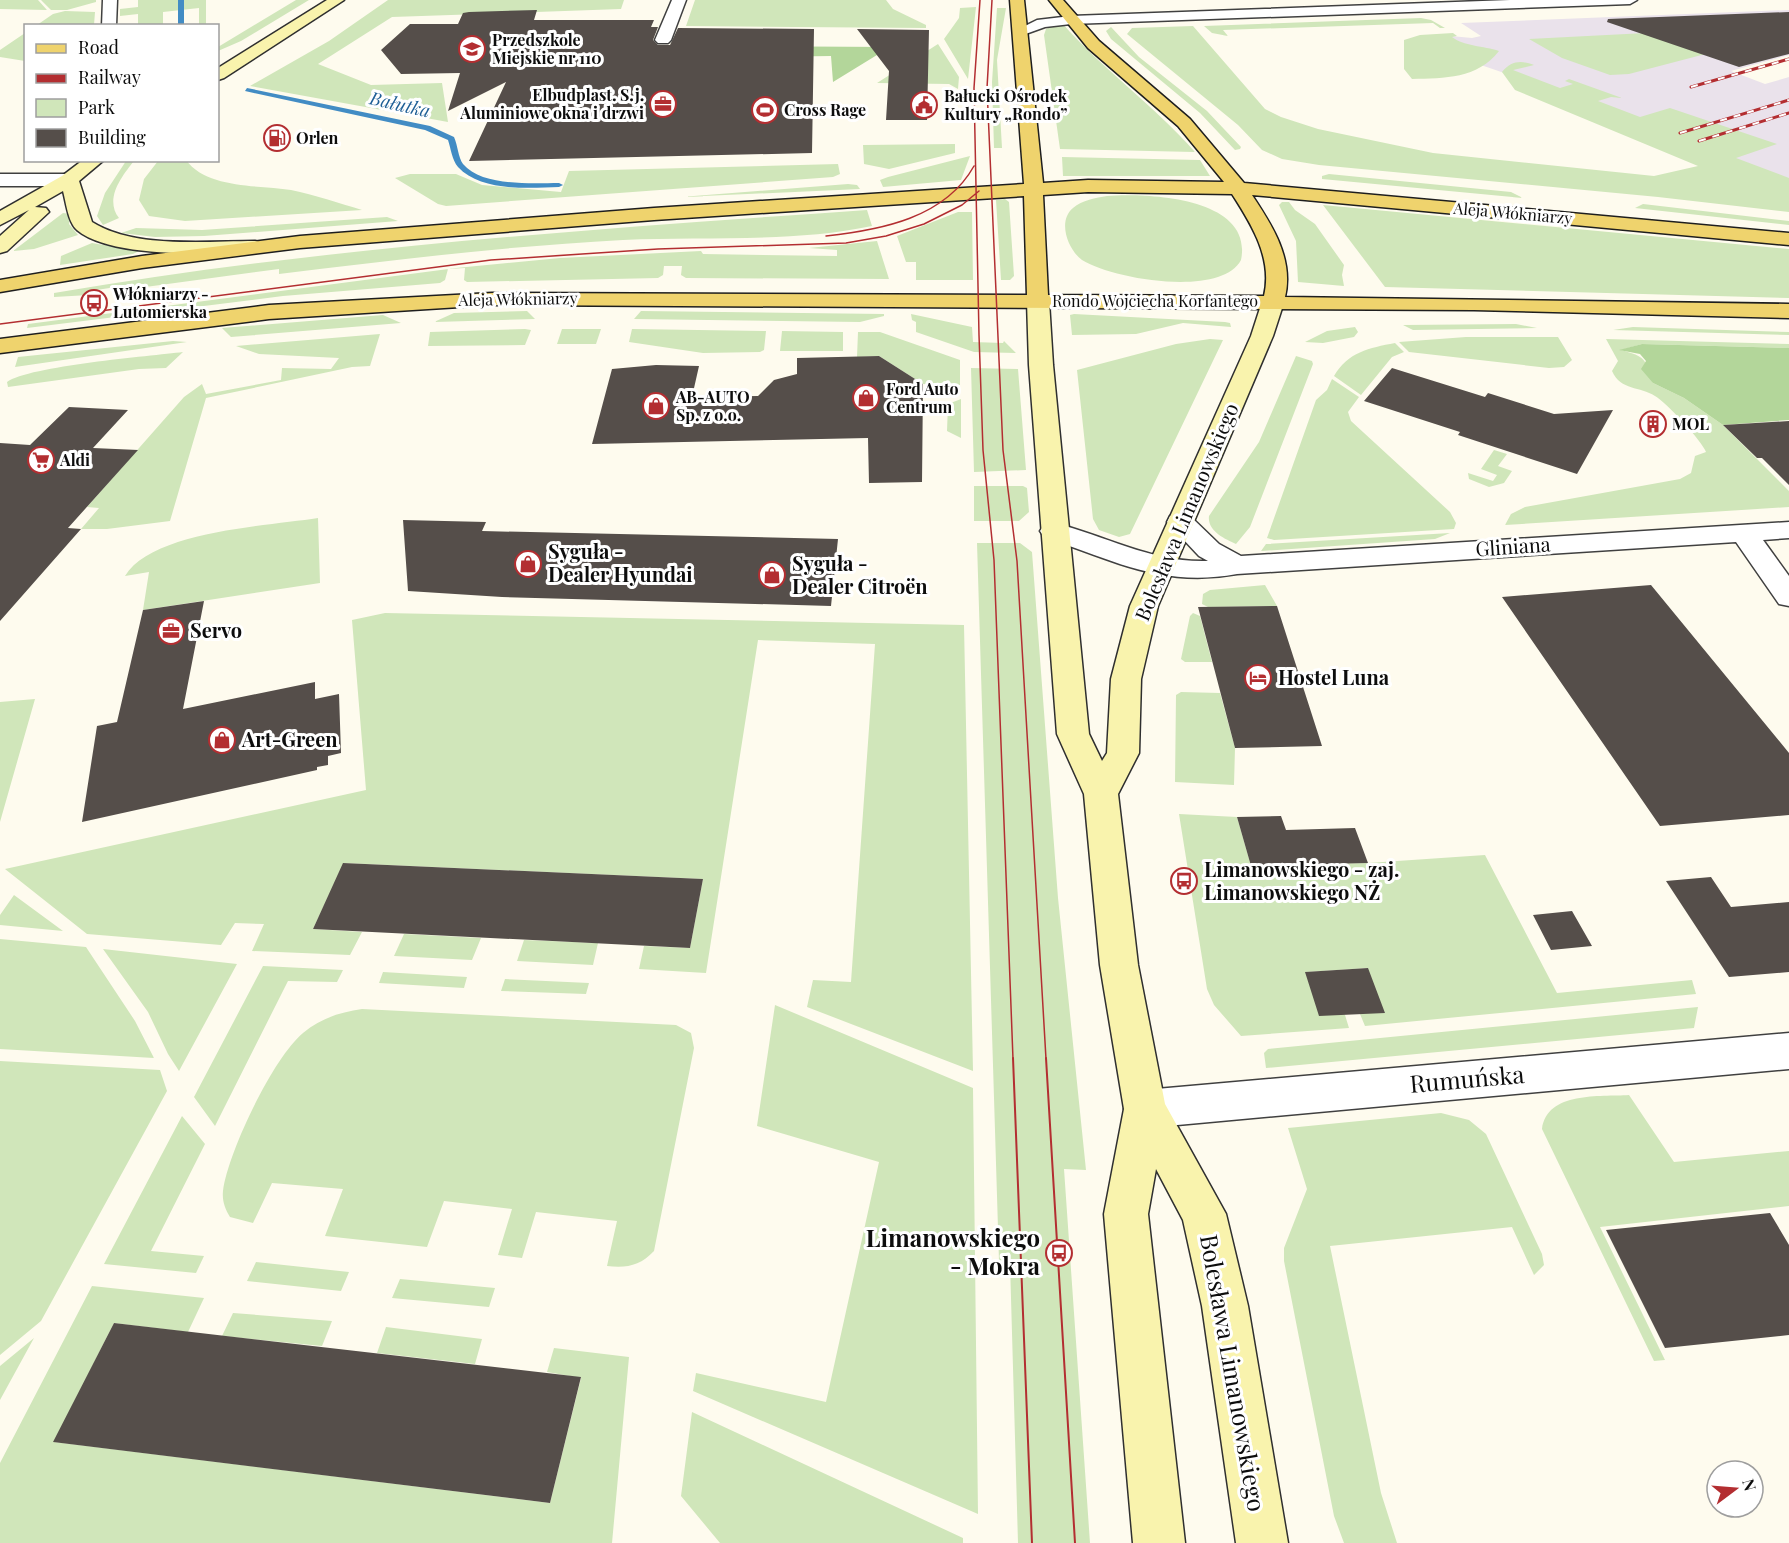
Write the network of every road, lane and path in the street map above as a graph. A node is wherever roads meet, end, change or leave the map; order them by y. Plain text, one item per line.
1 (110, 0) edge
2 (337, 0) edge
3 (679, 0) edge
4 (1017, 0) edge
5 (1056, 0) edge
6 (1630, 0) edge
7 (1454, 3) edge
8 (1071, 20) junction
9 (109, 24) edge
10 (1020, 32) junction
11 (663, 40) dead end
12 (222, 70) edge
13 (92, 162) edge
14 (0, 180) edge
15 (69, 180) junction
16 (1034, 188) junction
17 (1237, 188) junction
18 (0, 219) edge
19 (1789, 239) edge
20 (0, 247) edge
21 (255, 247) junction
22 (0, 286) edge
23 (1038, 301) junction
24 (1273, 302) junction
25 (1789, 310) edge
26 (0, 346) edge
27 (1180, 522) junction
28 (1789, 530) edge
29 (1054, 531) junction
30 (1744, 532) junction
31 (1237, 565) junction
32 (1159, 569) junction
33 (1789, 597) edge
34 (1101, 794) junction
35 (1789, 1051) edge
36 (1145, 1109) junction
37 (1159, 1543) edge
38 (1262, 1543) edge

1 - 9 street
2 - 12 street
3 - 11 street
4 - 10 main road
5 - 8 main road
6 - 7 street
7 - 8 street
8 - 10 street
8 - 17 main road
10 - 16 main road
13 - 15 street
14 - 15 street
15 - 18 street
15 - 20 street
15 - 21 street
16 - 17 main road
16 - 21 main road
16 - 23 main road, Rondo Wojciecha Korfantego
17 - 19 main road, Aleja Włókniarzy
17 - 24 main road, Rondo Wojciecha Korfantego
21 - 22 main road
23 - 24 main road, Rondo Wojciecha Korfantego
23 - 26 main road, Aleja Włókniarzy
23 - 29 street, Bolesława Limanowskiego
24 - 25 main road
24 - 27 street, Bolesława Limanowskiego
27 - 31 street
27 - 32 street, Bolesława Limanowskiego
28 - 30 street, Gliniana
29 - 32 street, Gliniana
29 - 34 street, Bolesława Limanowskiego
30 - 31 street, Gliniana
30 - 33 street
31 - 32 street, Gliniana
32 - 34 street, Bolesława Limanowskiego
34 - 36 street, Bolesława Limanowskiego
35 - 36 street, Rumuńska
36 - 37 street, Bolesława Limanowskiego
36 - 38 street, Bolesława Limanowskiego

